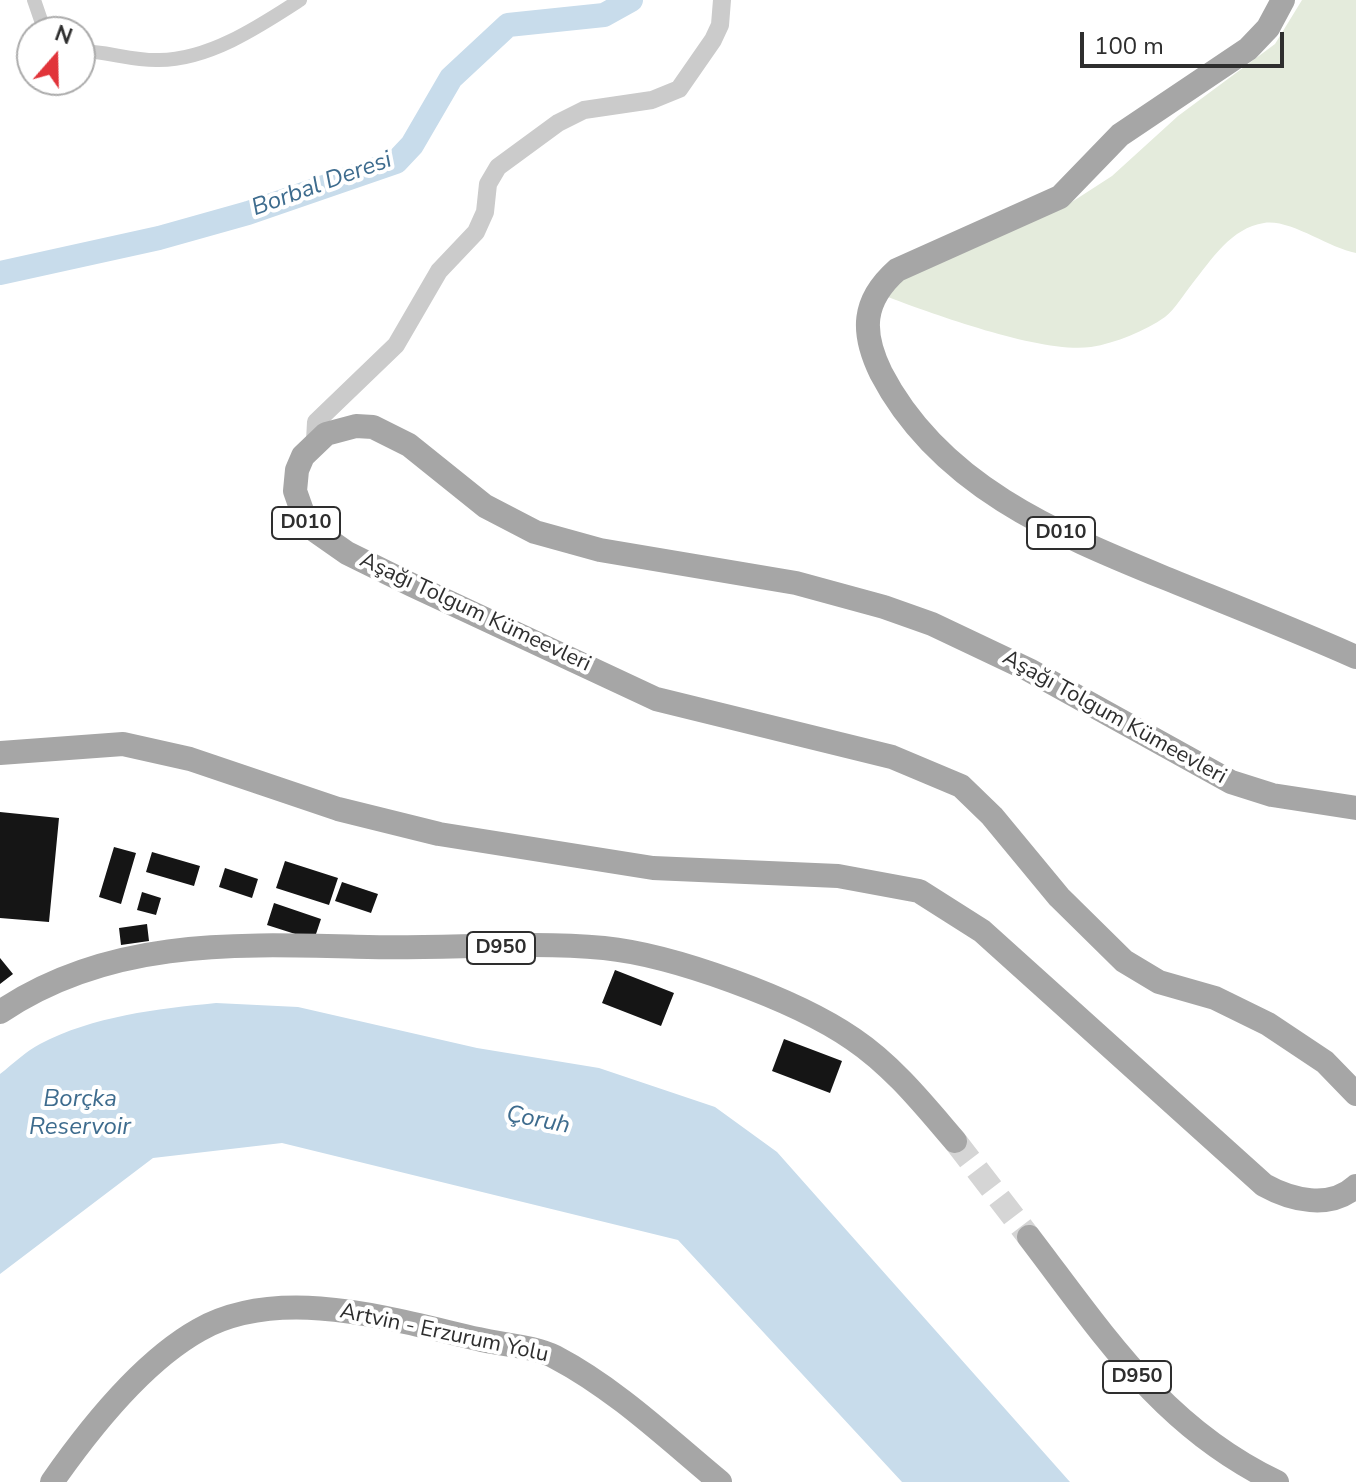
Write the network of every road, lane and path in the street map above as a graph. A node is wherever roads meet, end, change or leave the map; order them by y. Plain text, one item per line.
1 (300, 0) edge
2 (722, 0) edge
3 (1283, 0) edge
4 (96, 53) edge
5 (315, 441) junction
6 (1356, 657) edge
7 (0, 753) edge
8 (1356, 808) edge
9 (0, 1012) edge
10 (1356, 1094) edge
11 (955, 1141) tunnel mouth
12 (1356, 1186) edge
13 (1029, 1237) tunnel mouth
14 (52, 1482) edge
15 (720, 1482) edge
16 (1277, 1482) edge

1 - 4 street
2 - 5 street
3 - 6 main road, D010
5 - 8 main road, Aşağı Tolgum Kümeevleri
5 - 10 main road, Aşağı Tolgum Kümeevleri / D010
7 - 12 main road
9 - 11 main road, D950
13 - 16 main road, D950
14 - 15 main road, Artvin - Erzurum Yolu

